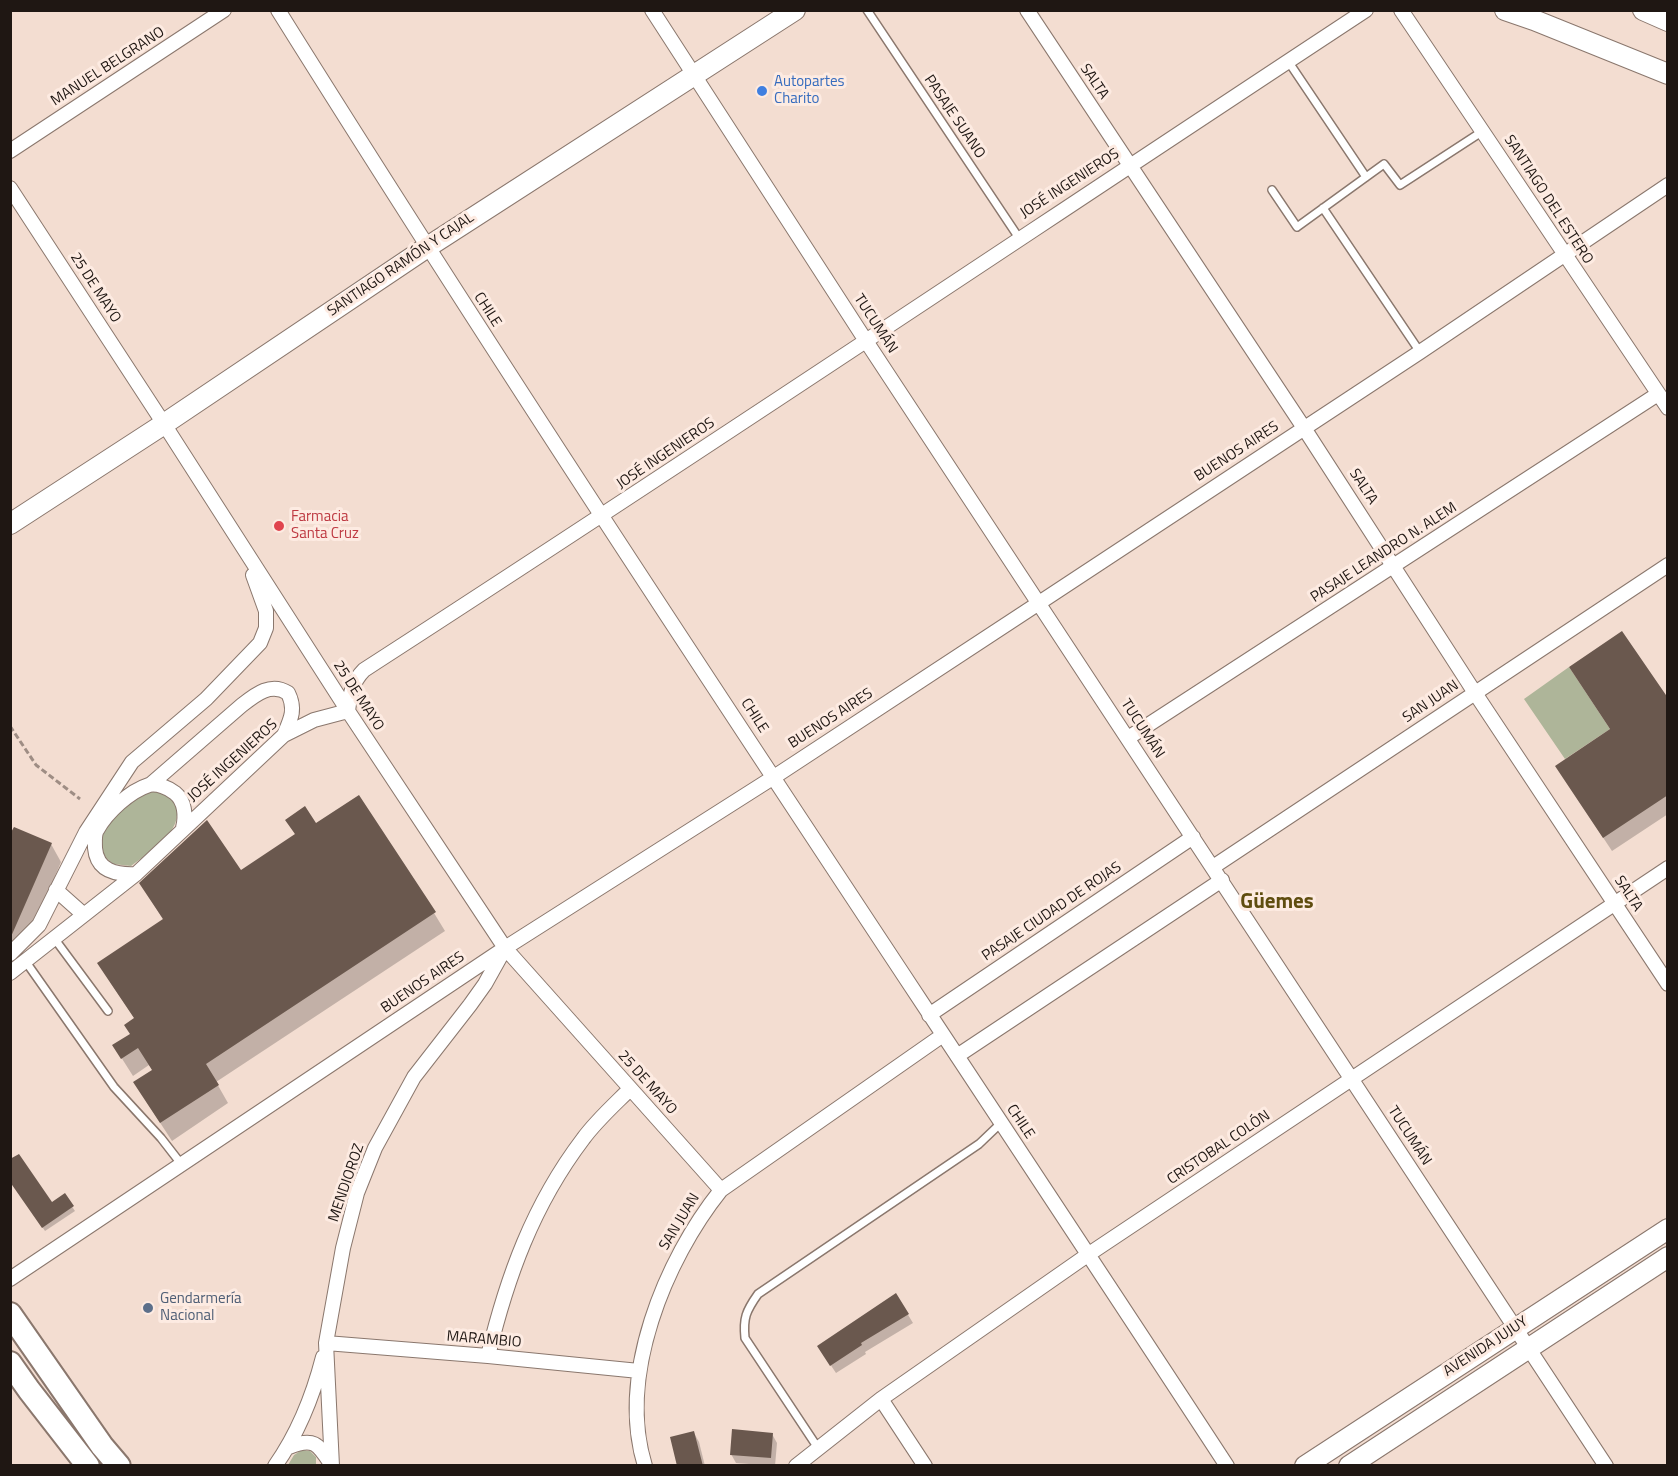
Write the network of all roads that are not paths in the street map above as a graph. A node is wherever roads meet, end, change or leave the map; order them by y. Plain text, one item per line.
1 (224, 10) edge
2 (278, 10) edge
3 (652, 10) edge
4 (795, 10) edge
5 (867, 10) edge
6 (1027, 10) edge
7 (1366, 10) edge
8 (1401, 10) edge
9 (1505, 10) edge
10 (1643, 10) edge
11 (1668, 21) edge
12 (1288, 61) junction
13 (695, 74) junction
14 (1668, 74) edge
15 (1483, 131) junction
16 (10, 151) edge
17 (1130, 165) junction
18 (1366, 177) junction
19 (1668, 185) edge
20 (10, 189) edge
21 (1272, 190) dead end
22 (1323, 208) junction
23 (1019, 238) junction
24 (426, 248) junction
25 (1564, 256) junction
26 (866, 341) junction
27 (1420, 352) junction
28 (1658, 394) junction
29 (1668, 408) edge
30 (164, 424) junction
31 (1304, 428) junction
32 (603, 516) junction
33 (10, 524) edge
34 (245, 554) junction
35 (1668, 565) edge
36 (1394, 566) junction
37 (1039, 603) junction
38 (1475, 693) junction
39 (348, 711) junction
40 (284, 735) junction
41 (1128, 738) junction
42 (774, 777) junction
43 (152, 784) junction
44 (183, 828) junction
45 (91, 832) junction
46 (1193, 837) junction
47 (1213, 867) junction
48 (1668, 868) edge
49 (136, 874) junction
50 (1222, 880) junction
51 (56, 890) junction
52 (1614, 903) junction
53 (83, 914) junction
54 (39, 925) junction
55 (54, 938) junction
56 (505, 948) junction
57 (15, 950) edge
58 (26, 962) junction
59 (10, 973) edge
60 (1668, 984) edge
61 (108, 1011) dead end
62 (929, 1015) junction
63 (943, 1035) junction
64 (957, 1056) junction
65 (1353, 1078) junction
66 (630, 1089) junction
67 (1001, 1123) junction
68 (182, 1165) junction
69 (721, 1190) junction
70 (1668, 1229) edge
71 (1089, 1254) junction
72 (1668, 1257) edge
73 (10, 1279) edge
74 (10, 1314) edge
75 (1514, 1329) junction
76 (326, 1343) junction
77 (1527, 1348) junction
78 (488, 1356) junction
79 (10, 1363) edge
80 (639, 1371) junction
81 (881, 1399) junction
82 (289, 1447) junction
83 (818, 1448) junction
84 (332, 1465) edge
85 (88, 1466) edge
86 (119, 1466) edge
87 (275, 1466) edge
88 (645, 1466) edge
89 (796, 1466) edge
90 (925, 1466) edge
91 (1227, 1466) edge
92 (1305, 1466) edge
93 (1348, 1466) edge
94 (1606, 1466) edge

1 - 16 street, MANUEL BELGRANO
2 - 24 street, CHILE
3 - 13 street, TUCUMÁN
4 - 13 street, SANTIAGO RAMÓN Y CAJAL
5 - 23 lane, PASAJE SUANO
6 - 17 street, SALTA
7 - 12 street, JOSÉ INGENIEROS
8 - 15 street, SANTIAGO DEL ESTERO
9 - 14 street
10 - 11 street
12 - 17 street, JOSÉ INGENIEROS
12 - 18 lane
13 - 24 street, SANTIAGO RAMÓN Y CAJAL
13 - 26 street, TUCUMÁN
15 - 18 lane
15 - 25 street, SANTIAGO DEL ESTERO
17 - 23 street, JOSÉ INGENIEROS
17 - 31 street, SALTA
18 - 22 lane
19 - 25 street, BUENOS AIRES
20 - 30 street, 25 DE MAYO
21 - 22 lane
22 - 27 lane
23 - 26 street, JOSÉ INGENIEROS
24 - 30 street, SANTIAGO RAMÓN Y CAJAL
24 - 32 street, CHILE
25 - 27 street, BUENOS AIRES
25 - 28 street, SANTIAGO DEL ESTERO
26 - 32 street, JOSÉ INGENIEROS
26 - 37 street, TUCUMÁN
27 - 31 street, BUENOS AIRES
28 - 29 street, SANTIAGO DEL ESTERO
28 - 36 street, PASAJE LEANDRO N. ALEM
30 - 33 street, SANTIAGO RAMÓN Y CAJAL
30 - 34 street, 25 DE MAYO
31 - 36 street, SALTA
31 - 37 street, BUENOS AIRES
32 - 39 street, JOSÉ INGENIEROS
32 - 42 street, CHILE
34 - 39 street, 25 DE MAYO
34 - 45 street
35 - 38 street, SAN JUAN
36 - 38 street, SALTA
36 - 41 street, PASAJE LEANDRO N. ALEM
37 - 41 street, TUCUMÁN
37 - 42 street, BUENOS AIRES
38 - 47 street, SAN JUAN
38 - 52 street, SALTA
39 - 40 street, JOSÉ INGENIEROS
39 - 56 street, 25 DE MAYO
40 - 43 street
40 - 44 street, JOSÉ INGENIEROS
41 - 46 street, TUCUMÁN
42 - 56 street, BUENOS AIRES
42 - 62 street, CHILE
43 - 44 street
43 - 45 street
44 - 49 street, JOSÉ INGENIEROS
45 - 49 street
45 - 51 street
46 - 47 street, TUCUMÁN
46 - 62 street, PASAJE CIUDAD DE ROJAS
47 - 50 street, TUCUMÁN
48 - 52 street, CRISTOBAL COLÓN
49 - 53 street, JOSÉ INGENIEROS
50 - 64 street
50 - 65 street, TUCUMÁN
51 - 53 street
51 - 54 street
52 - 60 street, SALTA
52 - 65 street, CRISTOBAL COLÓN
53 - 55 street, JOSÉ INGENIEROS
54 - 55 street
54 - 57 street
55 - 58 street, JOSÉ INGENIEROS
55 - 61 lane
56 - 66 street, 25 DE MAYO
56 - 68 street, BUENOS AIRES
56 - 76 street, MENDIOROZ
58 - 59 street, JOSÉ INGENIEROS
58 - 68 lane
62 - 63 street, CHILE
63 - 64 street, CHILE
63 - 69 street, SAN JUAN
64 - 67 street, CHILE
65 - 71 street, CRISTOBAL COLÓN
65 - 75 street, TUCUMÁN
66 - 69 street, 25 DE MAYO
66 - 78 street
67 - 71 street, CHILE
67 - 83 lane
68 - 73 street, BUENOS AIRES
69 - 80 street, SAN JUAN
70 - 75 street, AVENIDA JUJUY
71 - 81 street, CRISTOBAL COLÓN
71 - 91 street, CHILE
72 - 77 street, AVENIDA JUJUY
74 - 86 main road
75 - 77 street, TUCUMÁN
75 - 92 street, AVENIDA JUJUY
76 - 78 street, MARAMBIO
76 - 82 street
76 - 84 street, MENDIOROZ
77 - 93 street, AVENIDA JUJUY
77 - 94 street, TUCUMÁN
78 - 80 street, MARAMBIO
79 - 85 main road
80 - 88 street, SAN JUAN
81 - 83 street, CRISTOBAL COLÓN
81 - 90 street
82 - 84 street
82 - 87 street
83 - 89 street, CRISTOBAL COLÓN

